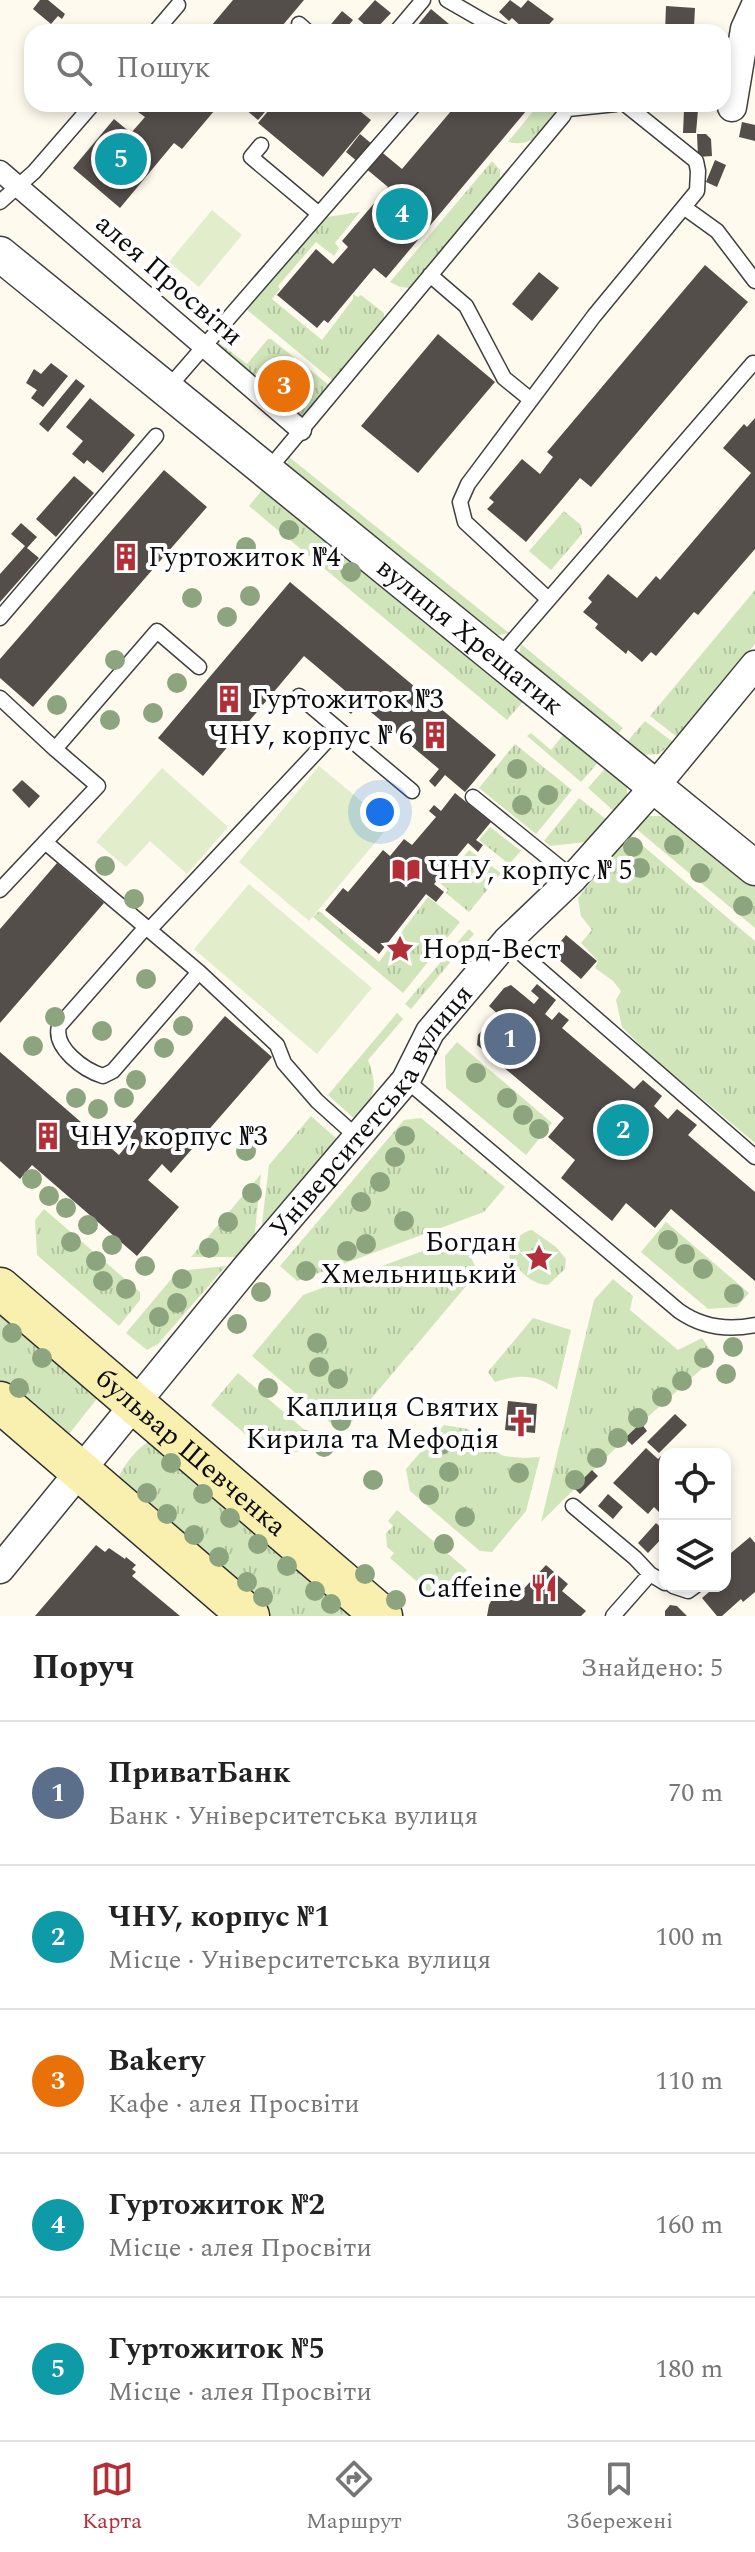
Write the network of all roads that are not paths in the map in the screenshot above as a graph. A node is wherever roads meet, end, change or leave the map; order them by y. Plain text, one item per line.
1 (423, 0) edge
2 (447, 0) edge
3 (178, 5) dead end
4 (755, 7) edge
5 (162, 24) edge
6 (403, 24) edge
7 (479, 24) edge
8 (732, 107) dead end
9 (86, 112) edge
10 (402, 112) edge
11 (564, 112) edge
12 (635, 112) edge
13 (261, 145) dead end
14 (0, 171) edge
15 (18, 187) junction
16 (0, 202) edge
17 (685, 208) junction
18 (319, 214) junction
19 (0, 254) edge
20 (430, 275) junction
21 (755, 281) edge
22 (204, 346) junction
23 (754, 363) edge
24 (166, 389) junction
25 (531, 400) junction
26 (301, 430) junction
27 (156, 436) dead end
28 (267, 470) junction
29 (547, 598) junction
30 (0, 618) edge
31 (498, 658) junction
32 (755, 665) edge
33 (199, 667) dead end
34 (299, 696) dead end
35 (0, 698) edge
36 (338, 729) junction
37 (55, 749) junction
38 (656, 785) junction
39 (412, 791) dead end
40 (473, 797) dead end
41 (45, 842) junction
42 (755, 868) edge
43 (573, 878) junction
44 (0, 890) edge
45 (147, 928) junction
46 (507, 941) junction
47 (199, 972) junction
48 (406, 1080) junction
49 (357, 1137) junction
50 (755, 1157) edge
51 (0, 1288) edge
52 (755, 1325) edge
53 (0, 1402) edge
54 (135, 1403) junction
55 (80, 1470) junction
56 (573, 1506) dead end
57 (0, 1569) edge
58 (650, 1574) junction
59 (659, 1579) edge
60 (249, 1616) edge
61 (382, 1616) edge
62 (613, 1616) edge

1 - 6 lane
2 - 7 lane
3 - 5 lane
4 - 8 street
9 - 15 lane
10 - 18 lane
11 - 20 lane
12 - 17 lane
13 - 18 lane
14 - 15 street, алея Просвіти
15 - 16 lane
15 - 22 street, алея Просвіти
17 - 21 lane
17 - 25 lane
18 - 22 lane
19 - 24 street, вулиця Хрещатик
20 - 25 lane
20 - 26 lane
22 - 24 lane
22 - 26 street, алея Просвіти
23 - 29 lane
24 - 28 street, вулиця Хрещатик
25 - 29 lane
26 - 28 lane
27 - 30 lane
28 - 31 street, вулиця Хрещатик
29 - 31 lane
31 - 38 street, вулиця Хрещатик
32 - 38 street, Університетська вулиця
33 - 37 lane
34 - 36 lane
35 - 37 lane
36 - 39 lane
36 - 45 lane
37 - 41 lane
38 - 42 street, вулиця Хрещатик
38 - 43 street, Університетська вулиця
40 - 43 lane
41 - 44 lane
41 - 45 lane
43 - 46 street, Університетська вулиця
45 - 47 lane
45 - 47 lane
46 - 48 street, Університетська вулиця
46 - 50 lane
47 - 49 lane
48 - 49 street, Університетська вулиця
48 - 52 lane
49 - 54 street, Університетська вулиця
51 - 54 main road, бульвар Шевченка
53 - 55 main road
54 - 55 street, Університетська вулиця
54 - 61 main road, бульвар Шевченка
55 - 57 street, Університетська вулиця
55 - 60 main road
56 - 58 lane
58 - 59 lane
58 - 62 lane

